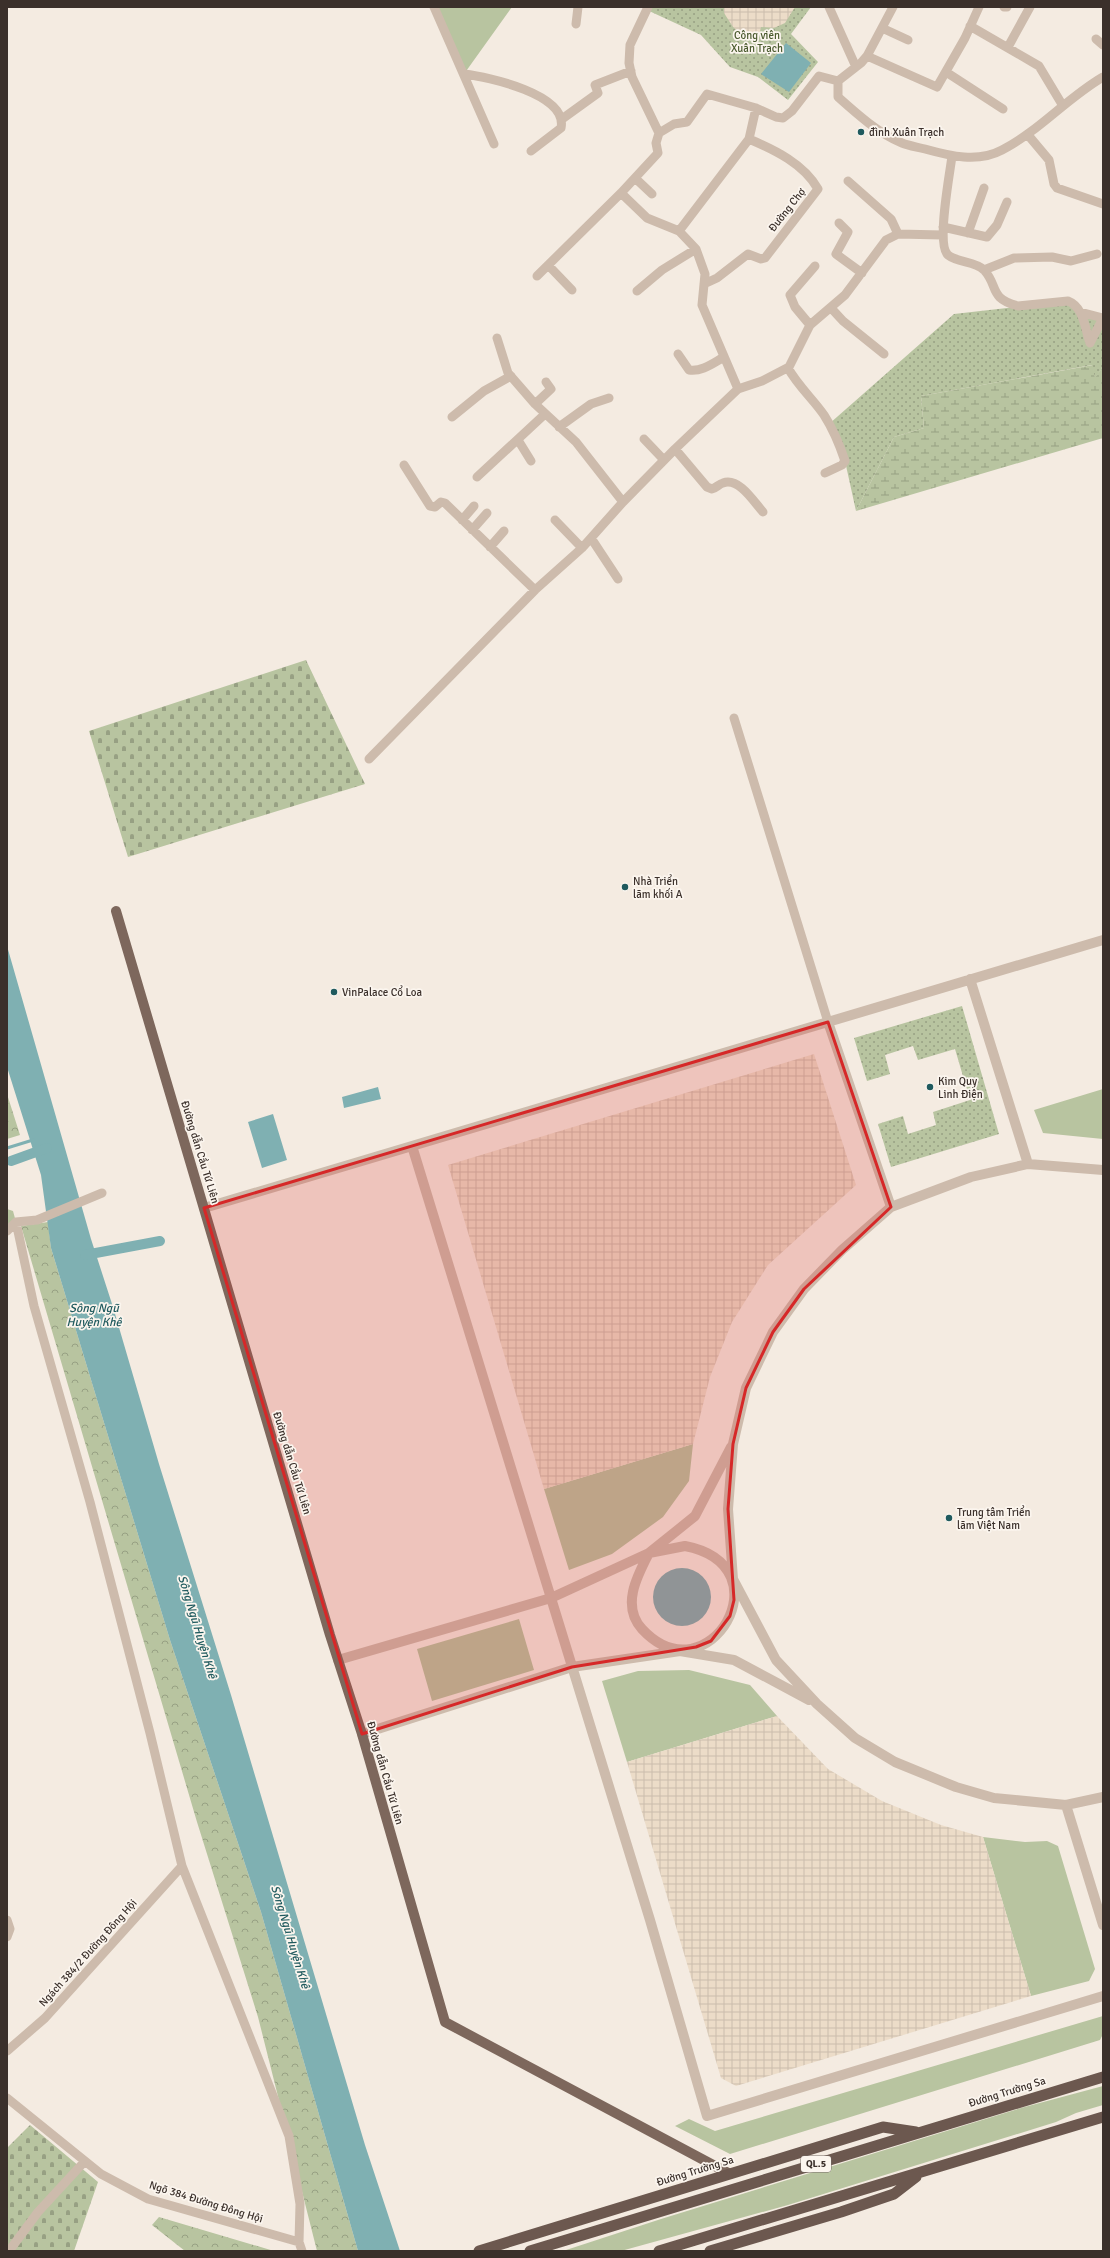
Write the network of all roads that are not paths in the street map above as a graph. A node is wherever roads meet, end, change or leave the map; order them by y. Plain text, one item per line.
1 (434, 7) edge
2 (578, 7) edge
3 (648, 7) edge
4 (829, 7) edge
5 (893, 7) edge
6 (979, 7) edge
7 (1004, 7) edge
8 (1008, 7) edge
9 (1030, 7) edge
10 (576, 24) dead end
11 (970, 26) junction
12 (882, 28) junction
13 (908, 40) dead end
14 (1008, 47) junction
15 (867, 56) junction
16 (856, 67) junction
17 (631, 71) junction
18 (946, 72) junction
19 (464, 74) junction
20 (1103, 77) edge
21 (838, 81) junction
22 (1063, 106) junction
23 (756, 108) junction
24 (1003, 109) dead end
25 (562, 119) junction
26 (659, 133) junction
27 (1028, 134) junction
28 (749, 139) junction
29 (494, 144) dead end
30 (531, 151) dead end
31 (952, 156) junction
32 (635, 178) junction
33 (848, 181) dead end
34 (984, 188) dead end
35 (621, 193) junction
36 (652, 194) dead end
37 (1007, 202) dead end
38 (1103, 204) edge
39 (839, 223) dead end
40 (679, 231) junction
41 (942, 231) junction
42 (968, 233) junction
43 (898, 234) junction
44 (696, 249) junction
45 (1097, 254) dead end
46 (548, 265) junction
47 (815, 266) dead end
48 (984, 270) junction
49 (862, 273) junction
50 (536, 276) dead end
51 (704, 284) junction
52 (572, 290) dead end
53 (637, 291) dead end
54 (831, 308) junction
55 (1080, 312) junction
56 (1103, 318) edge
57 (810, 325) junction
58 (496, 338) dead end
59 (678, 354) dead end
60 (884, 354) dead end
61 (724, 357) junction
62 (788, 368) junction
63 (511, 376) junction
64 (546, 382) dead end
65 (738, 389) junction
66 (609, 398) dead end
67 (535, 404) junction
68 (545, 414) junction
69 (452, 417) dead end
70 (559, 427) junction
71 (644, 439) dead end
72 (518, 440) junction
73 (675, 449) junction
74 (664, 460) junction
75 (531, 461) dead end
76 (404, 465) dead end
77 (825, 473) dead end
78 (477, 477) dead end
79 (622, 502) junction
80 (474, 506) dead end
81 (763, 512) dead end
82 (487, 513) dead end
83 (462, 520) junction
84 (554, 520) dead end
85 (472, 530) junction
86 (504, 531) dead end
87 (591, 538) junction
88 (490, 547) junction
89 (582, 548) junction
90 (618, 579) dead end
91 (535, 590) junction
92 (734, 718) dead end
93 (369, 759) dead end
94 (116, 911) dead end
95 (1103, 940) edge
96 (970, 980) junction
97 (828, 1022) junction
98 (412, 1146) junction
99 (1028, 1164) junction
100 (1103, 1170) edge
101 (102, 1193) dead end
102 (891, 1207) junction
103 (204, 1208) junction
104 (16, 1222) junction
105 (7, 1231) edge
106 (733, 1444) junction
107 (649, 1553) junction
108 (733, 1579) junction
109 (551, 1598) junction
110 (680, 1651) junction
111 (338, 1660) junction
112 (572, 1667) junction
113 (817, 1704) junction
114 (362, 1734) junction
115 (1103, 1797) edge
116 (1066, 1804) junction
117 (182, 1866) junction
118 (7, 1920) edge
119 (1103, 1925) edge
120 (7, 1937) edge
121 (1103, 1996) edge
122 (7, 2052) edge
123 (1103, 2077) edge
124 (7, 2098) edge
125 (1103, 2117) edge
126 (919, 2133) junction
127 (85, 2161) junction
128 (921, 2173) junction
129 (730, 2174) junction
130 (741, 2246) edge
131 (301, 2247) edge
132 (9, 2251) edge
133 (479, 2251) edge
134 (530, 2251) edge
135 (660, 2251) edge
136 (710, 2251) edge

1 - 19 street
2 - 10 street
3 - 17 street
4 - 16 street
5 - 12 street
6 - 11 street
7 - 8 street
9 - 14 street
11 - 14 street
11 - 18 street
12 - 13 street
12 - 15 street
14 - 22 street
15 - 16 street
15 - 18 street
16 - 21 street
17 - 25 street
17 - 26 street
18 - 24 street
19 - 25 street
19 - 29 street
20 - 22 street
21 - 23 street
21 - 31 street
22 - 27 street
23 - 26 street
23 - 28 street
25 - 30 street
26 - 32 street
27 - 31 street
27 - 38 street
28 - 40 street
28 - 51 street, Đường Chợ
31 - 41 street
32 - 35 street
32 - 36 street
33 - 43 street
34 - 42 street
35 - 40 street
35 - 46 street
37 - 42 street
39 - 49 street
40 - 44 street
41 - 42 street
41 - 43 street
41 - 48 street
43 - 49 street
44 - 51 street
44 - 53 street
45 - 48 street
46 - 50 street
46 - 52 street
47 - 57 street
48 - 55 street
49 - 54 street
51 - 61 street
54 - 57 street
54 - 60 street
55 - 56 street
55 - 56 street
57 - 62 street
58 - 63 street
59 - 61 street
61 - 65 street
62 - 65 street
62 - 77 street
63 - 67 street
63 - 69 street
64 - 67 street
65 - 73 street
66 - 70 street
67 - 68 street
68 - 70 street
68 - 72 street
70 - 79 street
71 - 74 street
72 - 75 street
72 - 78 street
73 - 74 street
73 - 81 street
74 - 79 street
76 - 83 street
79 - 87 street
80 - 83 street
82 - 85 street
83 - 85 street
84 - 89 street
85 - 88 street
86 - 88 street
87 - 89 street
87 - 90 street
88 - 91 street
89 - 91 street
91 - 93 street
92 - 97 street
94 - 103 main road, Đường dẫn Cầu Tứ Liên
95 - 96 street
96 - 97 street
96 - 99 street
97 - 98 street
97 - 102 street
98 - 103 street
98 - 109 street
99 - 100 street
99 - 102 street
101 - 104 street
102 - 106 street
103 - 111 main road, Đường dẫn Cầu Tứ Liên
104 - 105 street
104 - 117 street
106 - 107 street
106 - 108 street
107 - 108 street
107 - 109 street
107 - 110 street
108 - 110 street
108 - 113 street
109 - 111 street
109 - 112 street
110 - 112 street
110 - 113 street
111 - 114 main road, Đường dẫn Cầu Tứ Liên
112 - 114 street
112 - 121 street
113 - 116 street
114 - 129 main road, Đường dẫn Cầu Tứ Liên
115 - 116 street
116 - 119 street
117 - 122 street, Ngách 384/2 Đường Đông Hội
117 - 131 street
118 - 120 street
123 - 126 highway, Đường Trường Sa / QL.5
124 - 127 street, Ngõ 384 Đường Đông Hội
125 - 128 highway
126 - 129 highway, Đường Trường Sa / QL.5
126 - 134 highway, Đường Trường Sa / QL.5
127 - 131 street, Ngõ 384 Đường Đông Hội
127 - 132 street
128 - 130 highway
128 - 135 highway
129 - 133 highway, Đường Trường Sa / QL.5
130 - 136 highway

